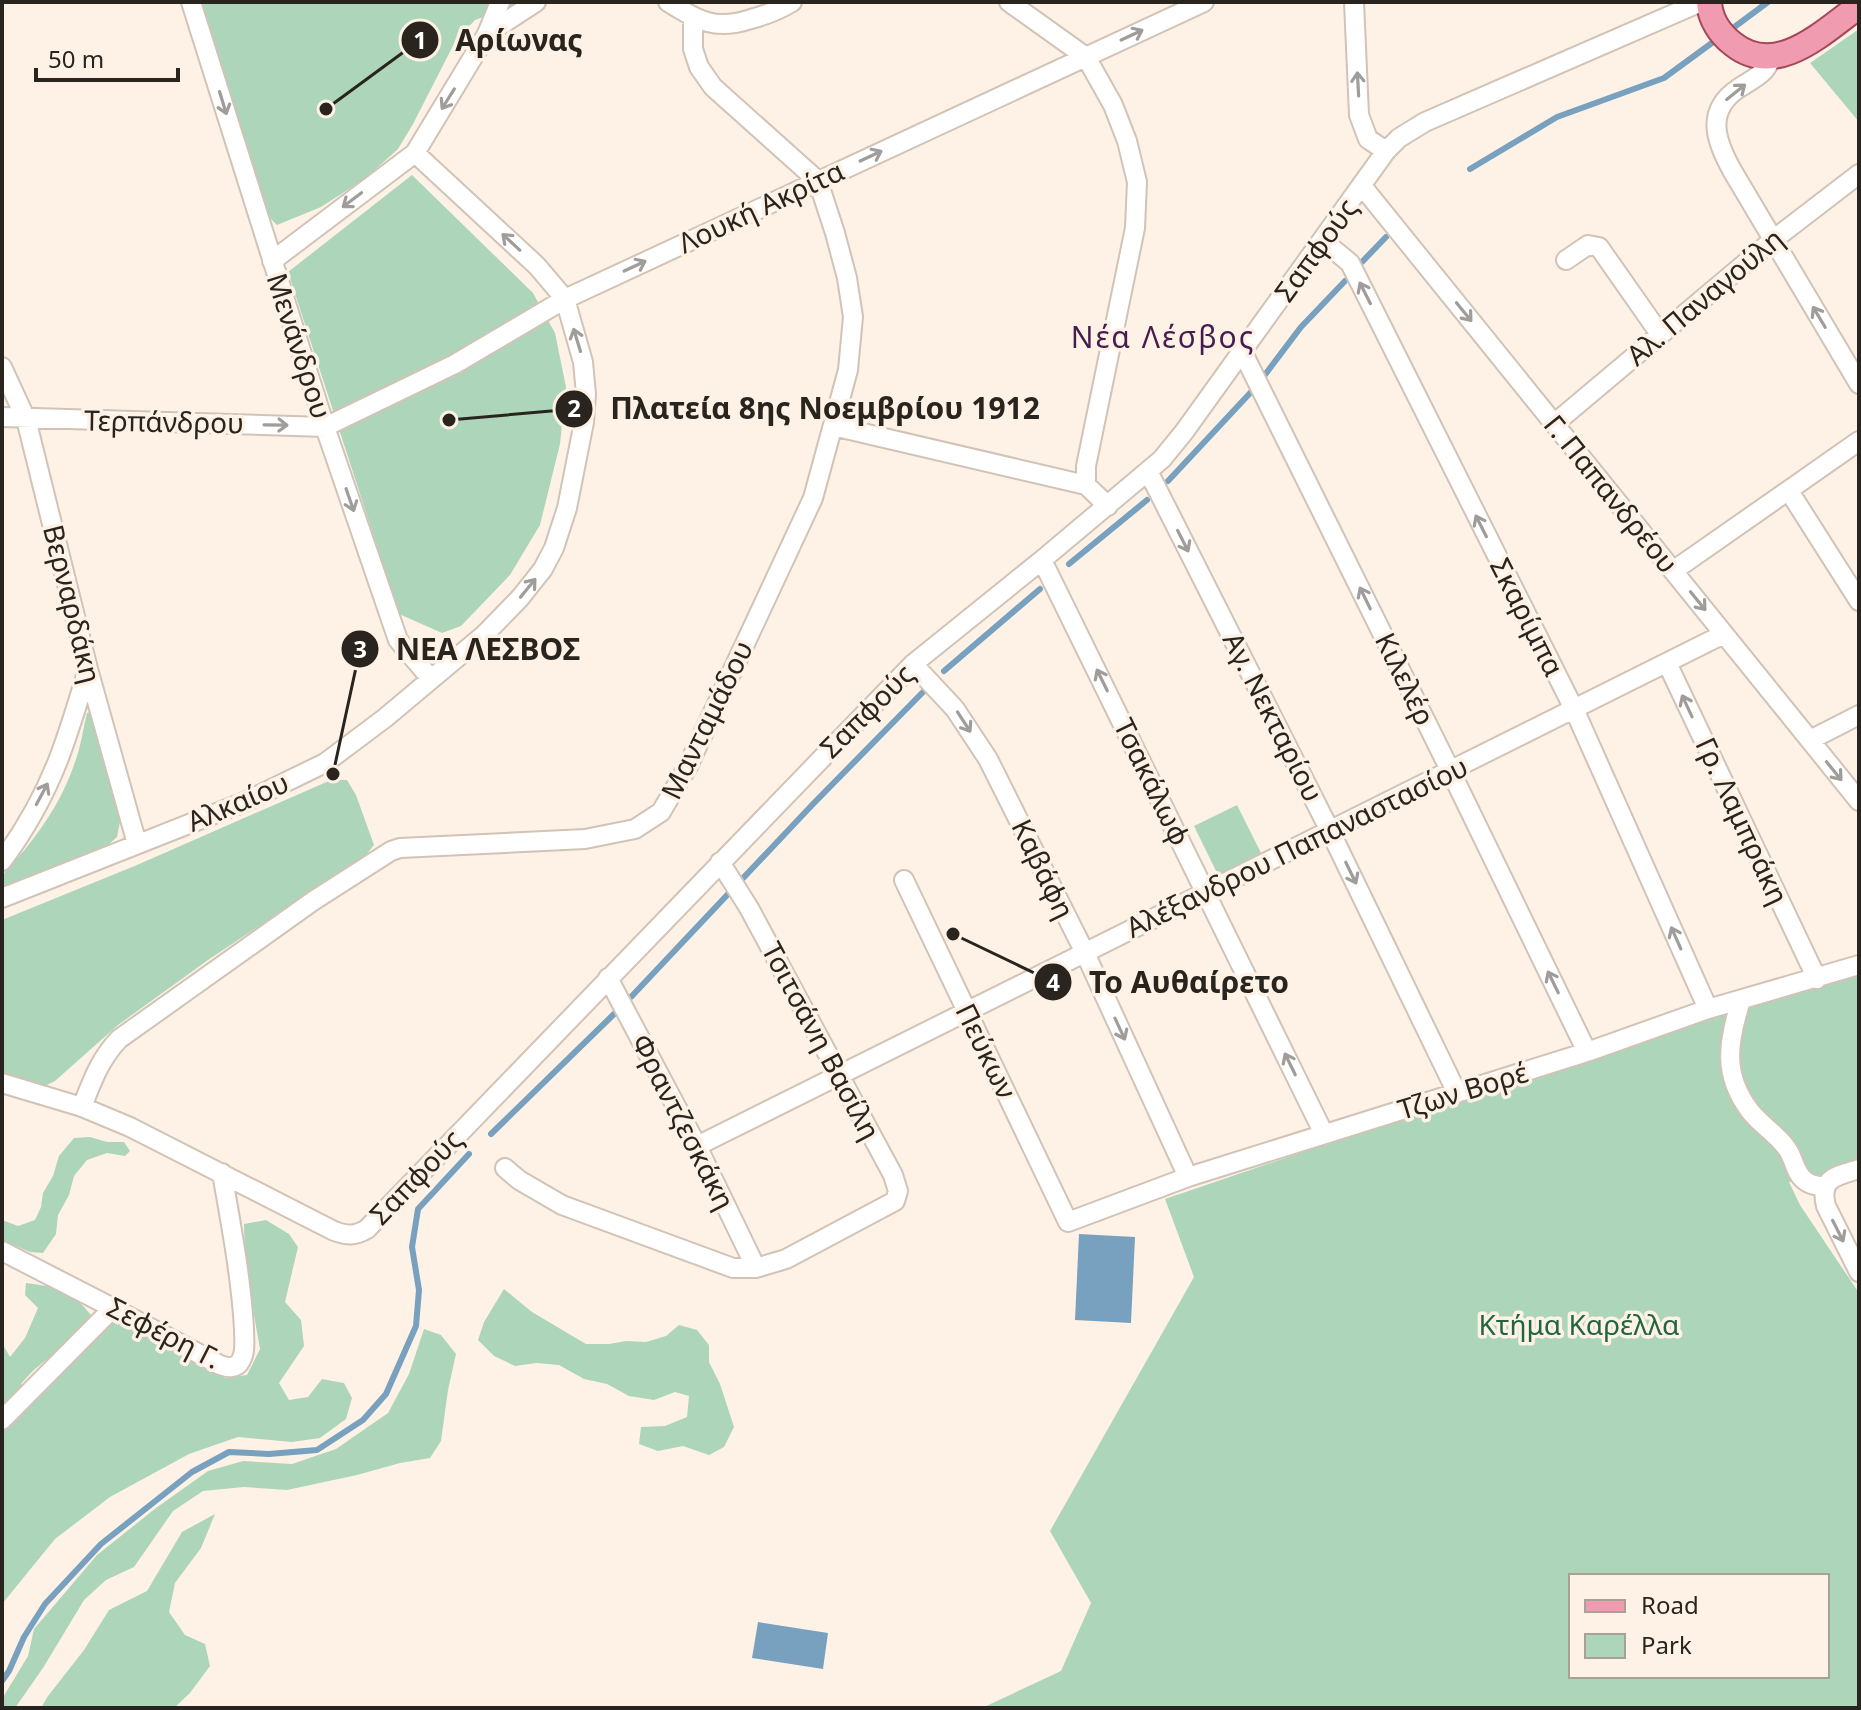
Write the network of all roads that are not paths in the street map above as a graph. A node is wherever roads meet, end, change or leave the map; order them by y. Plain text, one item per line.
1 (191, 2) edge
2 (500, 2) edge
3 (536, 2) edge
4 (668, 2) edge
5 (766, 2) edge
6 (792, 2) edge
7 (1009, 2) edge
8 (1204, 2) edge
9 (1354, 2) edge
10 (1859, 6) edge
11 (1708, 8) edge
12 (693, 17) junction
13 (749, 20) junction
14 (487, 34) junction
15 (1086, 57) junction
16 (1771, 58) junction
17 (1386, 151) junction
18 (415, 153) junction
19 (1859, 174) edge
20 (818, 181) junction
21 (1362, 186) junction
22 (1322, 240) junction
23 (1773, 240) junction
24 (1566, 260) dead end
25 (272, 261) junction
26 (565, 299) junction
27 (1660, 334) junction
28 (1242, 351) junction
29 (1853, 361) edge
30 (2, 367) edge
31 (1859, 384) edge
32 (2, 417) edge
33 (26, 419) junction
34 (1554, 424) junction
35 (833, 426) junction
36 (325, 427) junction
37 (1859, 441) edge
38 (1148, 471) junction
39 (1086, 485) junction
40 (1789, 491) junction
41 (1108, 506) junction
42 (1042, 560) junction
43 (1673, 571) junction
44 (1859, 601) edge
45 (1724, 634) junction
46 (1667, 663) junction
47 (913, 664) junction
48 (88, 669) junction
49 (431, 679) junction
50 (1574, 709) junction
51 (1859, 715) edge
52 (1810, 740) junction
53 (1450, 770) junction
54 (1859, 801) edge
55 (1330, 831) junction
56 (137, 844) junction
57 (2, 861) edge
58 (724, 868) junction
59 (904, 880) dead end
60 (1207, 892) junction
61 (2, 898) edge
62 (1085, 953) junction
63 (1859, 965) edge
64 (608, 978) junction
65 (1817, 979) junction
66 (1741, 1000) junction
67 (1708, 1009) junction
68 (967, 1011) junction
69 (1587, 1052) junction
70 (840, 1074) junction
71 (2, 1083) edge
72 (1457, 1093) junction
73 (82, 1107) junction
74 (1324, 1134) junction
75 (697, 1146) junction
76 (505, 1168) dead end
77 (1859, 1169) edge
78 (222, 1173) junction
79 (1188, 1177) junction
80 (1824, 1187) junction
81 (1068, 1222) joint
82 (2, 1251) edge
83 (756, 1268) junction
84 (1859, 1272) edge
85 (113, 1308) junction
86 (2, 1420) edge

1 -> 25 street, Μενάνδρου
2 - 14 street
3 - 14 street
4 - 12 street
5 - 13 street
6 - 13 street
7 - 15 street
15 -> 8 street, Λουκή Ακρίτα
17 -> 9 street
10 - 16 main road
11 - 16 main road
11 - 17 street, Σαπφούς
12 - 13 street
12 - 20 street
14 -> 18 street
20 -> 15 street, Λουκή Ακρίτα
15 - 39 street
23 -> 16 street
17 - 21 street, Σαπφούς
18 -> 25 street
26 -> 18 street, Αλκαίου
19 - 23 street, Αλ. Παναγούλη
26 -> 20 street, Λουκή Ακρίτα
20 - 35 street, Μανταμάδου
21 - 22 street, Σαπφούς
21 -> 34 street, Γ. Παπανδρέου
22 - 28 street, Σαπφούς
50 -> 22 street, Σκαρίμπα
23 - 27 street, Αλ. Παναγούλη
29 -> 23 street
24 - 27 street
25 - 36 street, Μενάνδρου
26 - 36 street, Λουκή Ακρίτα
49 -> 26 street, Αλκαίου
27 - 34 street, Αλ. Παναγούλη
28 - 38 street, Σαπφούς
53 -> 28 street, Κιλελέρ
29 - 31 street
30 - 33 street, Βερναρδάκη
32 - 33 street, Τερπάνδρου
33 -> 36 street, Τερπάνδρου
33 - 48 street, Βερναρδάκη
34 - 43 street, Γ. Παπανδρέου
35 - 39 street
35 - 73 street, Μανταμάδου
36 -> 49 street, Μενάνδρου
37 - 40 street
38 - 41 street, Σαπφούς
38 -> 55 street, Αγ. Νεκταρίου
39 - 41 street
40 - 43 street
40 - 44 street
41 - 42 street, Σαπφούς
42 - 47 street, Σαπφούς
60 -> 42 street, Τσακάλωφ
43 -> 45 street, Γ. Παπανδρέου
45 - 46 street, Αλέξανδρου Παπαναστασίου
45 - 52 street, Γ. Παπανδρέου
46 - 50 street, Αλέξανδρου Παπαναστασίου
65 -> 46 street, Γρ. Λαμπράκη
47 - 58 street, Σαπφούς
47 -> 62 street, Καβάφη
48 - 56 street, Βερναρδάκη
57 -> 48 street
49 - 56 street, Αλκαίου
50 - 53 street, Αλέξανδρου Παπαναστασίου
67 -> 50 street, Σκαρίμπα
51 - 52 street
52 -> 54 street, Γ. Παπανδρέου
53 - 55 street, Αλέξανδρου Παπαναστασίου
69 -> 53 street, Κιλελέρ
55 - 60 street, Αλέξανδρου Παπαναστασίου
55 -> 72 street, Αγ. Νεκταρίου
56 - 61 street, Αλκαίου
58 - 64 street, Σαπφούς
58 - 70 street, Τσιτσάνη Βασίλη
59 - 68 street, Πεύκων
60 - 62 street, Αλέξανδρου Παπαναστασίου
74 -> 60 street, Τσακάλωφ
62 - 68 street, Αλέξανδρου Παπαναστασίου
62 -> 79 street, Καβάφη
63 - 65 street, Τζων Βορέ
64 - 75 street, Φραντζεσκάκη
64 - 78 street, Σαπφούς
65 - 66 street, Τζων Βορέ
66 - 67 street, Τζων Βορέ
66 - 80 street
67 - 69 street, Τζων Βορέ
68 - 70 street, Αλέξανδρου Παπαναστασίου
68 - 81 street, Πεύκων
69 - 72 street, Τζων Βορέ
70 - 75 street, Αλέξανδρου Παπαναστασίου
70 - 83 street, Τσιτσάνη Βασίλη
71 - 73 street, Σαπφούς
72 - 74 street, Τζων Βορέ
73 - 78 street, Σαπφούς
74 - 79 street, Τζων Βορέ
75 - 83 street, Φραντζεσκάκη
76 - 83 street
77 - 80 street
78 - 85 street, Σεφέρη Γ.
79 - 81 street, Τζων Βορέ
80 -> 84 street
82 - 85 street, Σεφέρη Γ.
85 - 86 street

